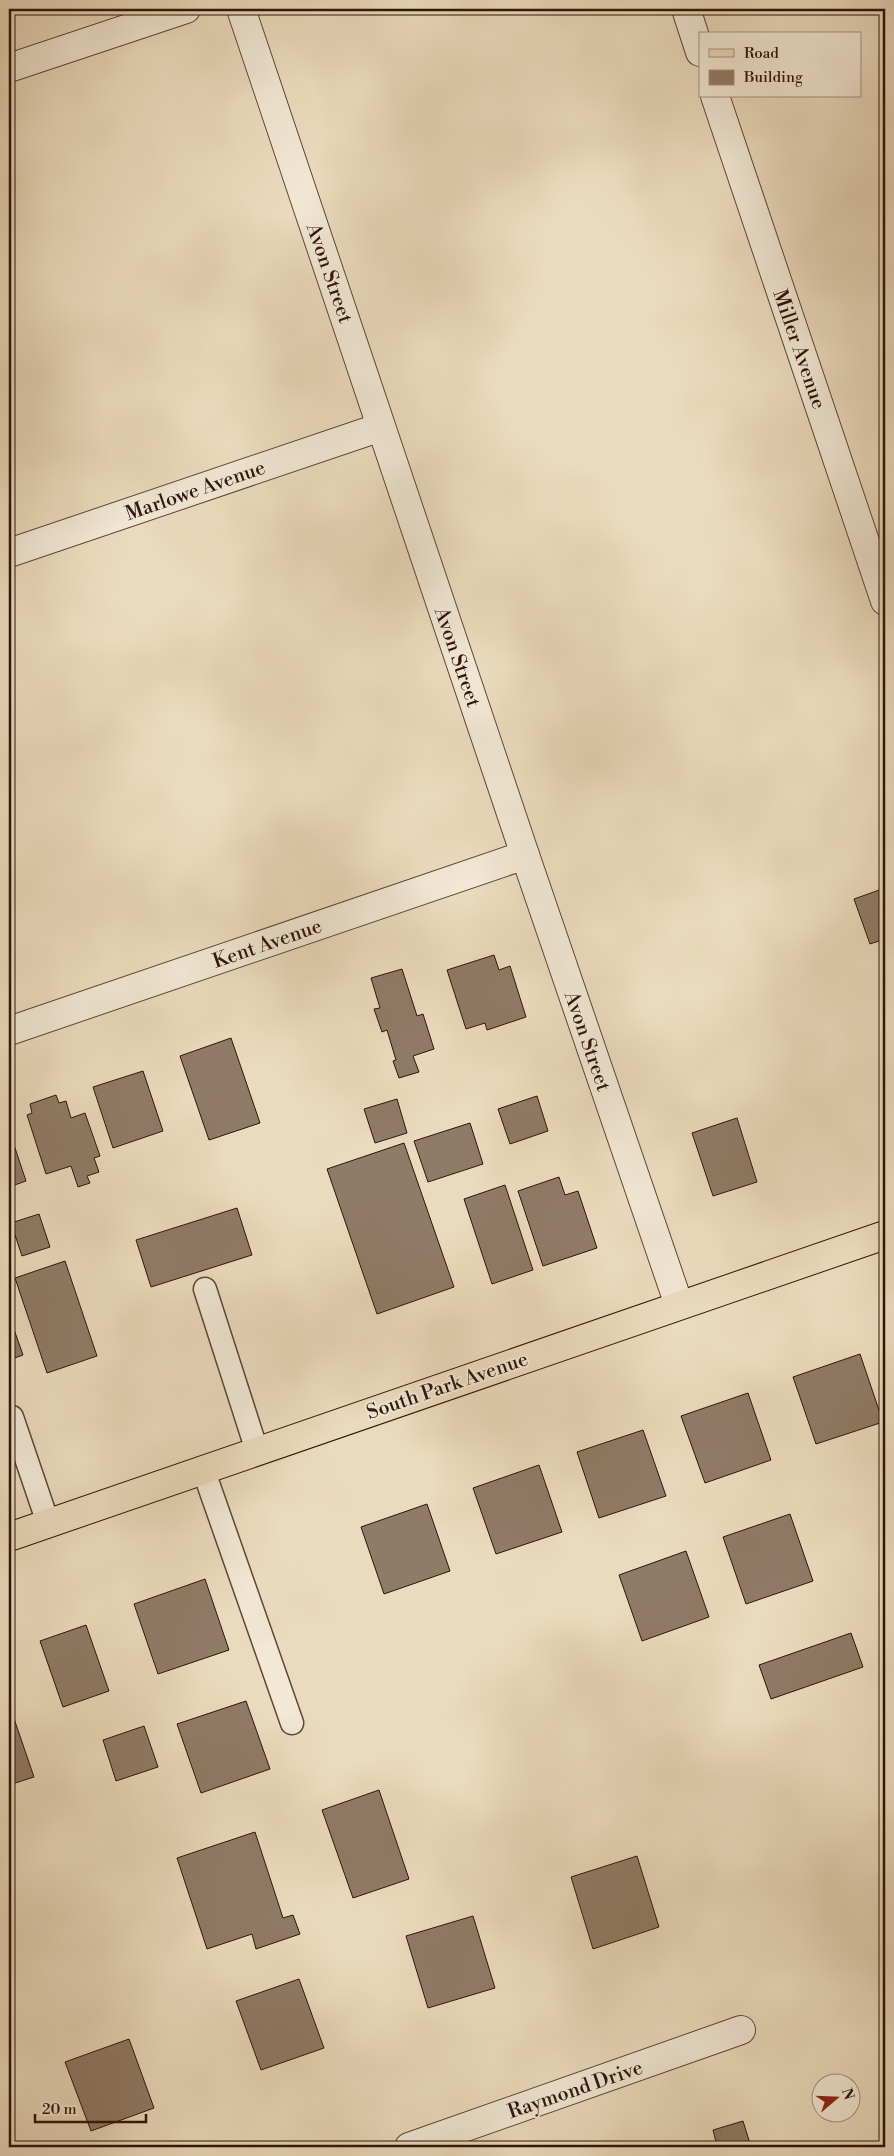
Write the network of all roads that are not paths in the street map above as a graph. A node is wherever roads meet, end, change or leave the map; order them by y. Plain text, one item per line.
1 (186, 9) edge
2 (241, 9) edge
3 (686, 9) edge
4 (699, 49) edge
5 (9, 68) edge
6 (716, 98) edge
7 (381, 427) junction
8 (9, 553) edge
9 (885, 601) edge
10 (525, 855) junction
11 (9, 1030) edge
12 (885, 1234) edge
13 (205, 1289) dead end
14 (679, 1305) junction
15 (9, 1418) edge
16 (257, 1451) junction
17 (203, 1470) junction
18 (48, 1523) junction
19 (9, 1537) edge
20 (292, 1723) dead end
21 (740, 2030) dead end
22 (418, 2146) edge

1 - 5 street
2 - 7 street, Avon Street
3 - 4 street
6 - 9 street, Miller Avenue
7 - 8 street, Marlowe Avenue
7 - 10 street, Avon Street
10 - 11 street, Kent Avenue
10 - 14 street, Avon Street
12 - 14 main road, South Park Avenue
13 - 16 lane
14 - 16 main road, South Park Avenue
15 - 18 lane
16 - 17 main road, South Park Avenue
17 - 18 main road, South Park Avenue
17 - 20 lane
18 - 19 main road, South Park Avenue
21 - 22 street, Raymond Drive

